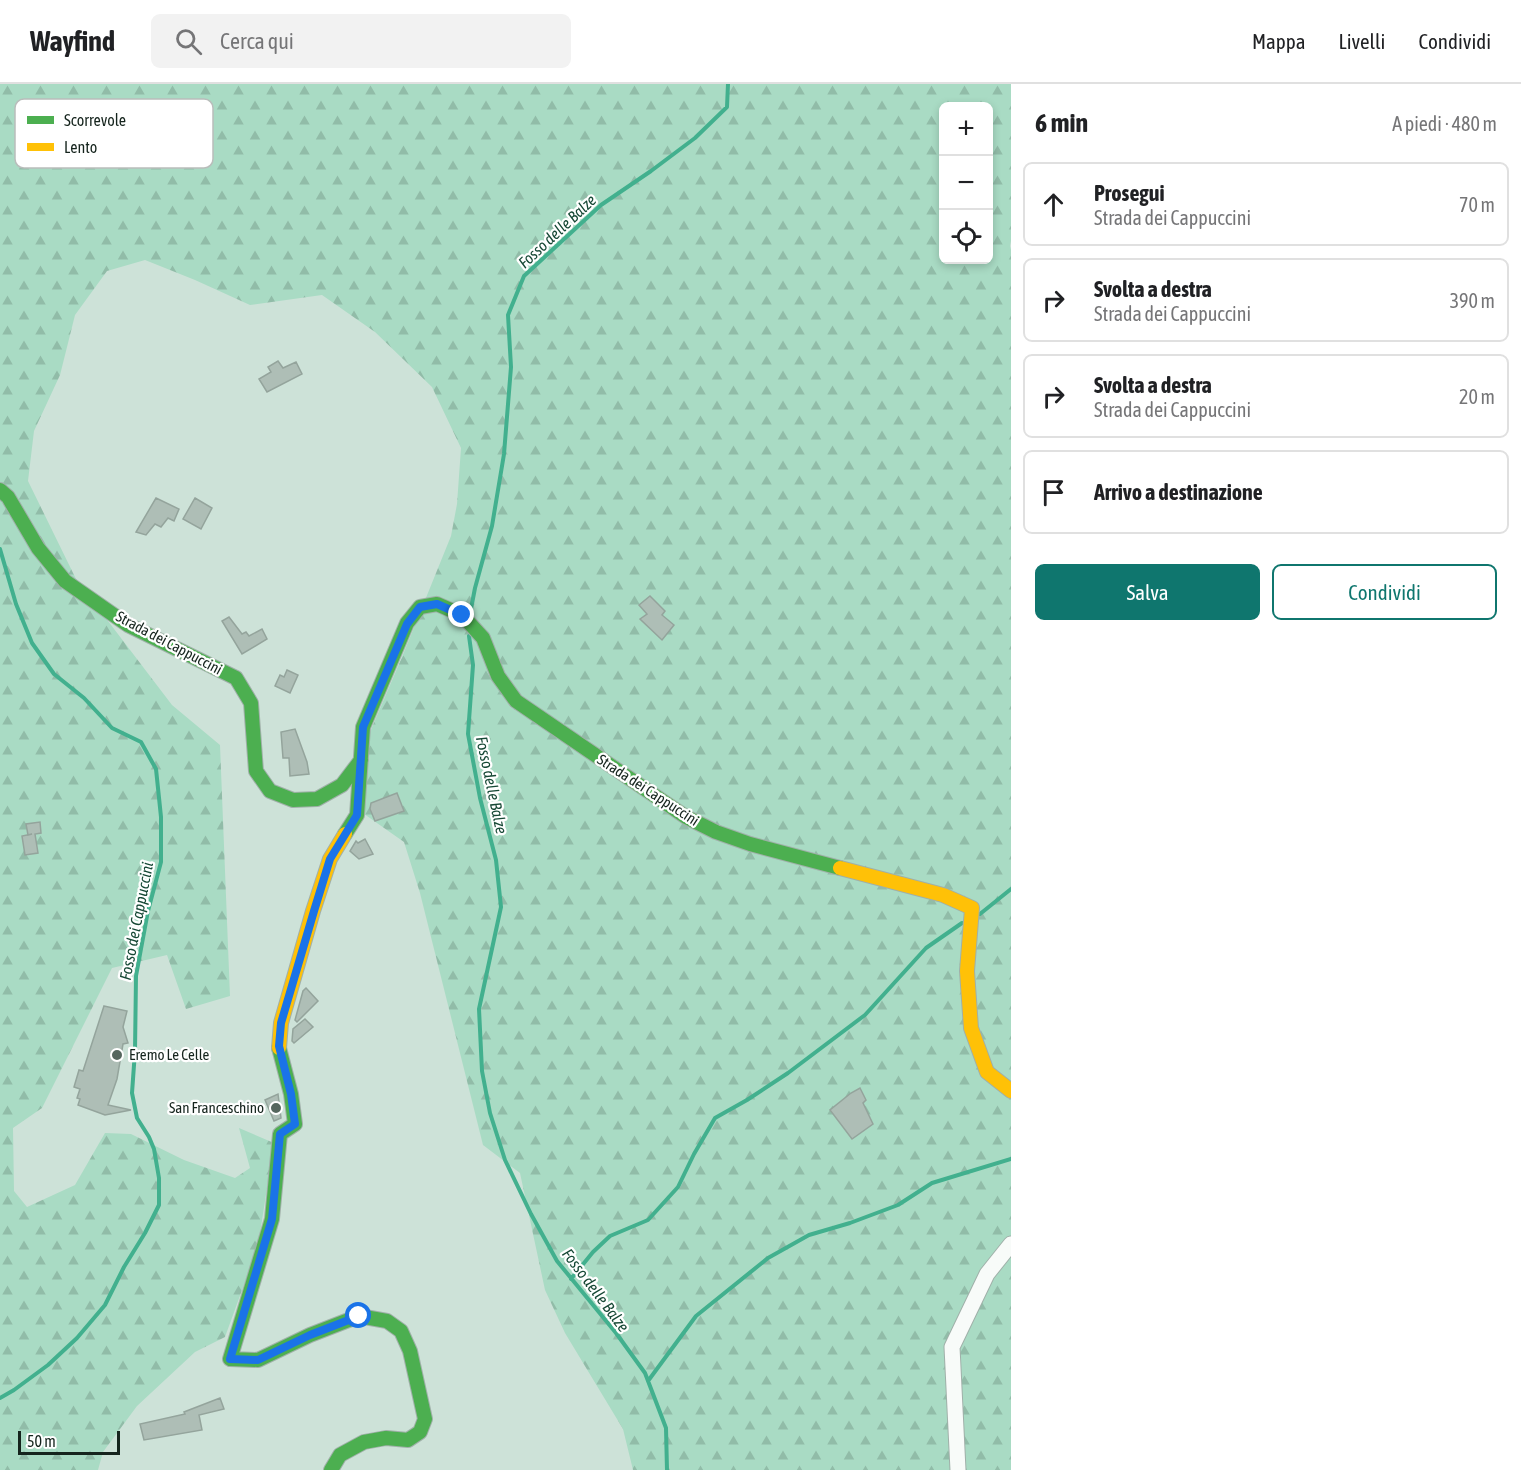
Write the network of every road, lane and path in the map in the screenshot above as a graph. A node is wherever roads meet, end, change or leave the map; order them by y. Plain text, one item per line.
1 (0, 490) edge
2 (361, 760) junction
3 (1011, 1091) edge
4 (1011, 1244) edge
5 (331, 1470) edge
6 (958, 1470) edge

1 - 2 street, Strada dei Cappuccini
2 - 3 street, Strada dei Cappuccini
2 - 5 street, Strada dei Cappuccini
4 - 6 street

